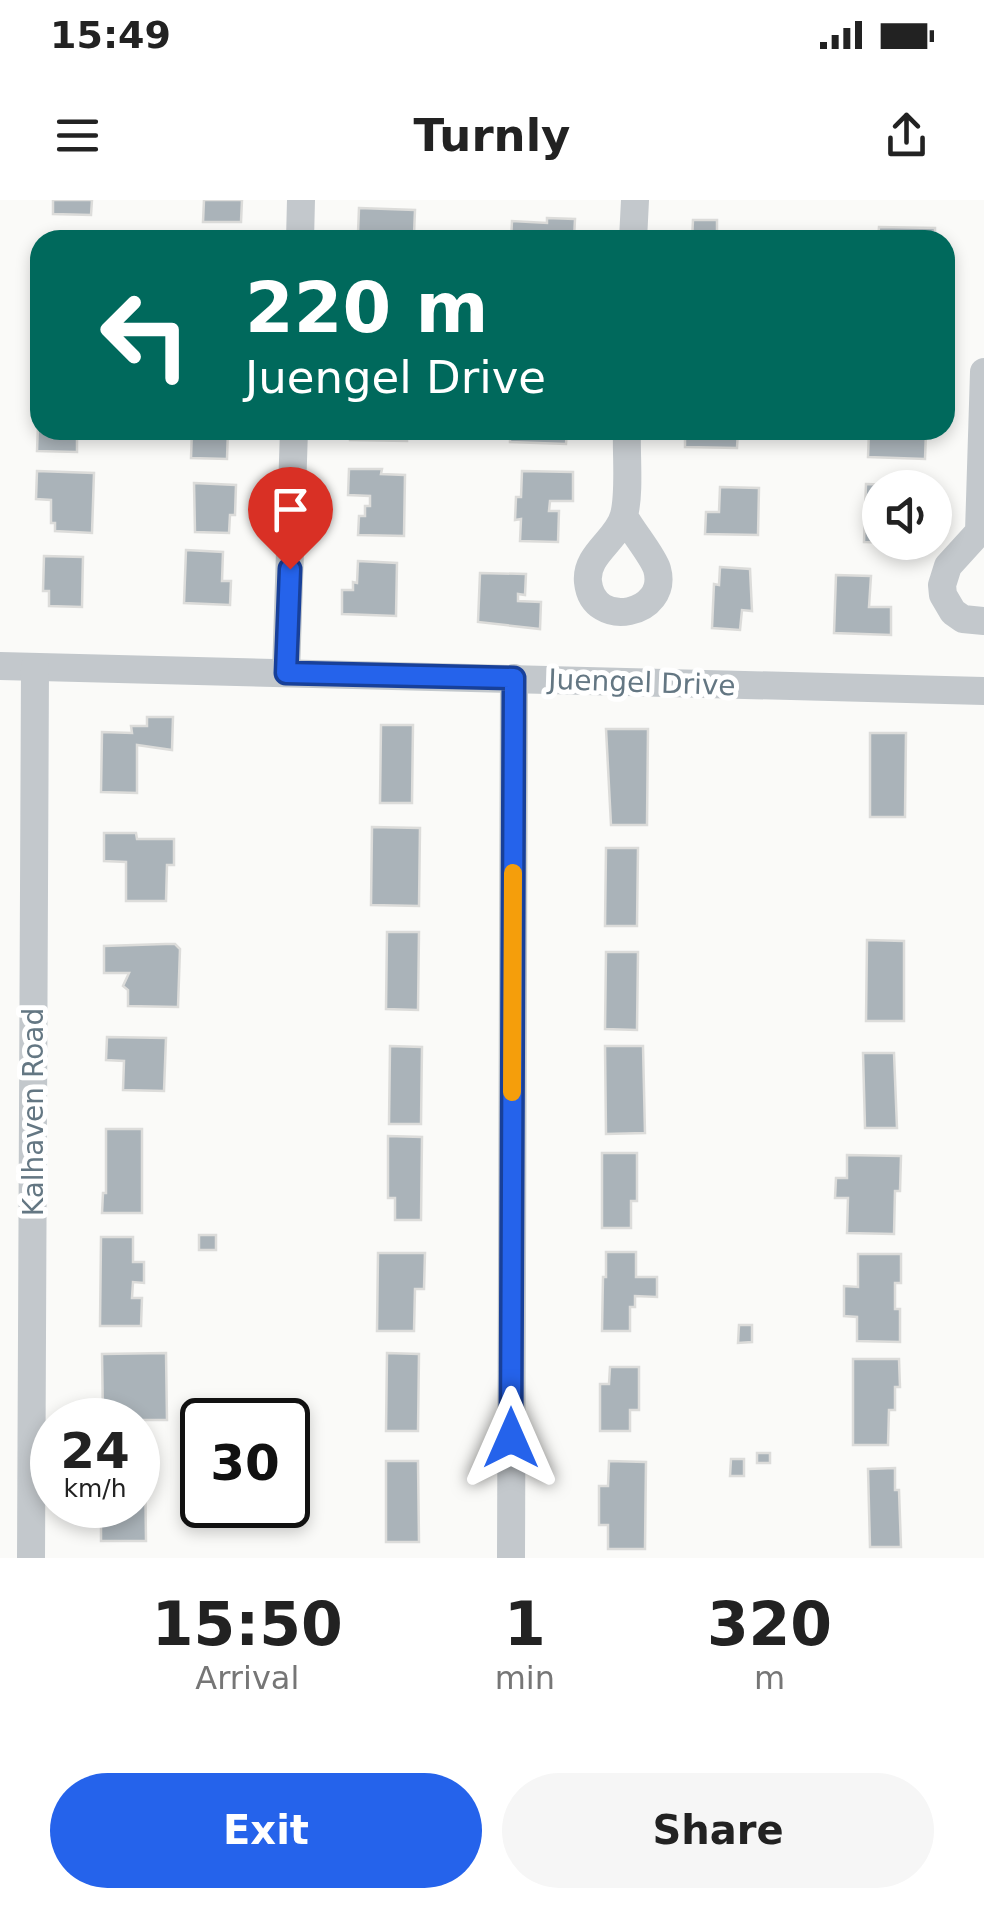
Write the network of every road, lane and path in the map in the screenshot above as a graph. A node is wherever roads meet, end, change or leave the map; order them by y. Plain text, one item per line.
1 (302, 200) edge
2 (634, 200) edge
3 (300, 230) edge
4 (633, 230) edge
5 (984, 372) edge
6 (294, 440) edge
7 (627, 440) edge
8 (624, 516) dead end
9 (981, 536) edge
10 (984, 621) edge
11 (0, 666) edge
12 (34, 666) junction
13 (286, 673) junction
14 (514, 678) junction
15 (984, 691) edge
16 (31, 1558) edge
17 (511, 1558) edge

1 - 3 street
2 - 4 street
5 - 9 street
6 - 13 street
7 - 8 street
9 - 10 street
11 - 12 street, Juengel Drive
12 - 13 street, Juengel Drive
12 - 16 street, Kalhaven Road
13 - 14 street, Juengel Drive
14 - 15 street, Juengel Drive
14 - 17 street

